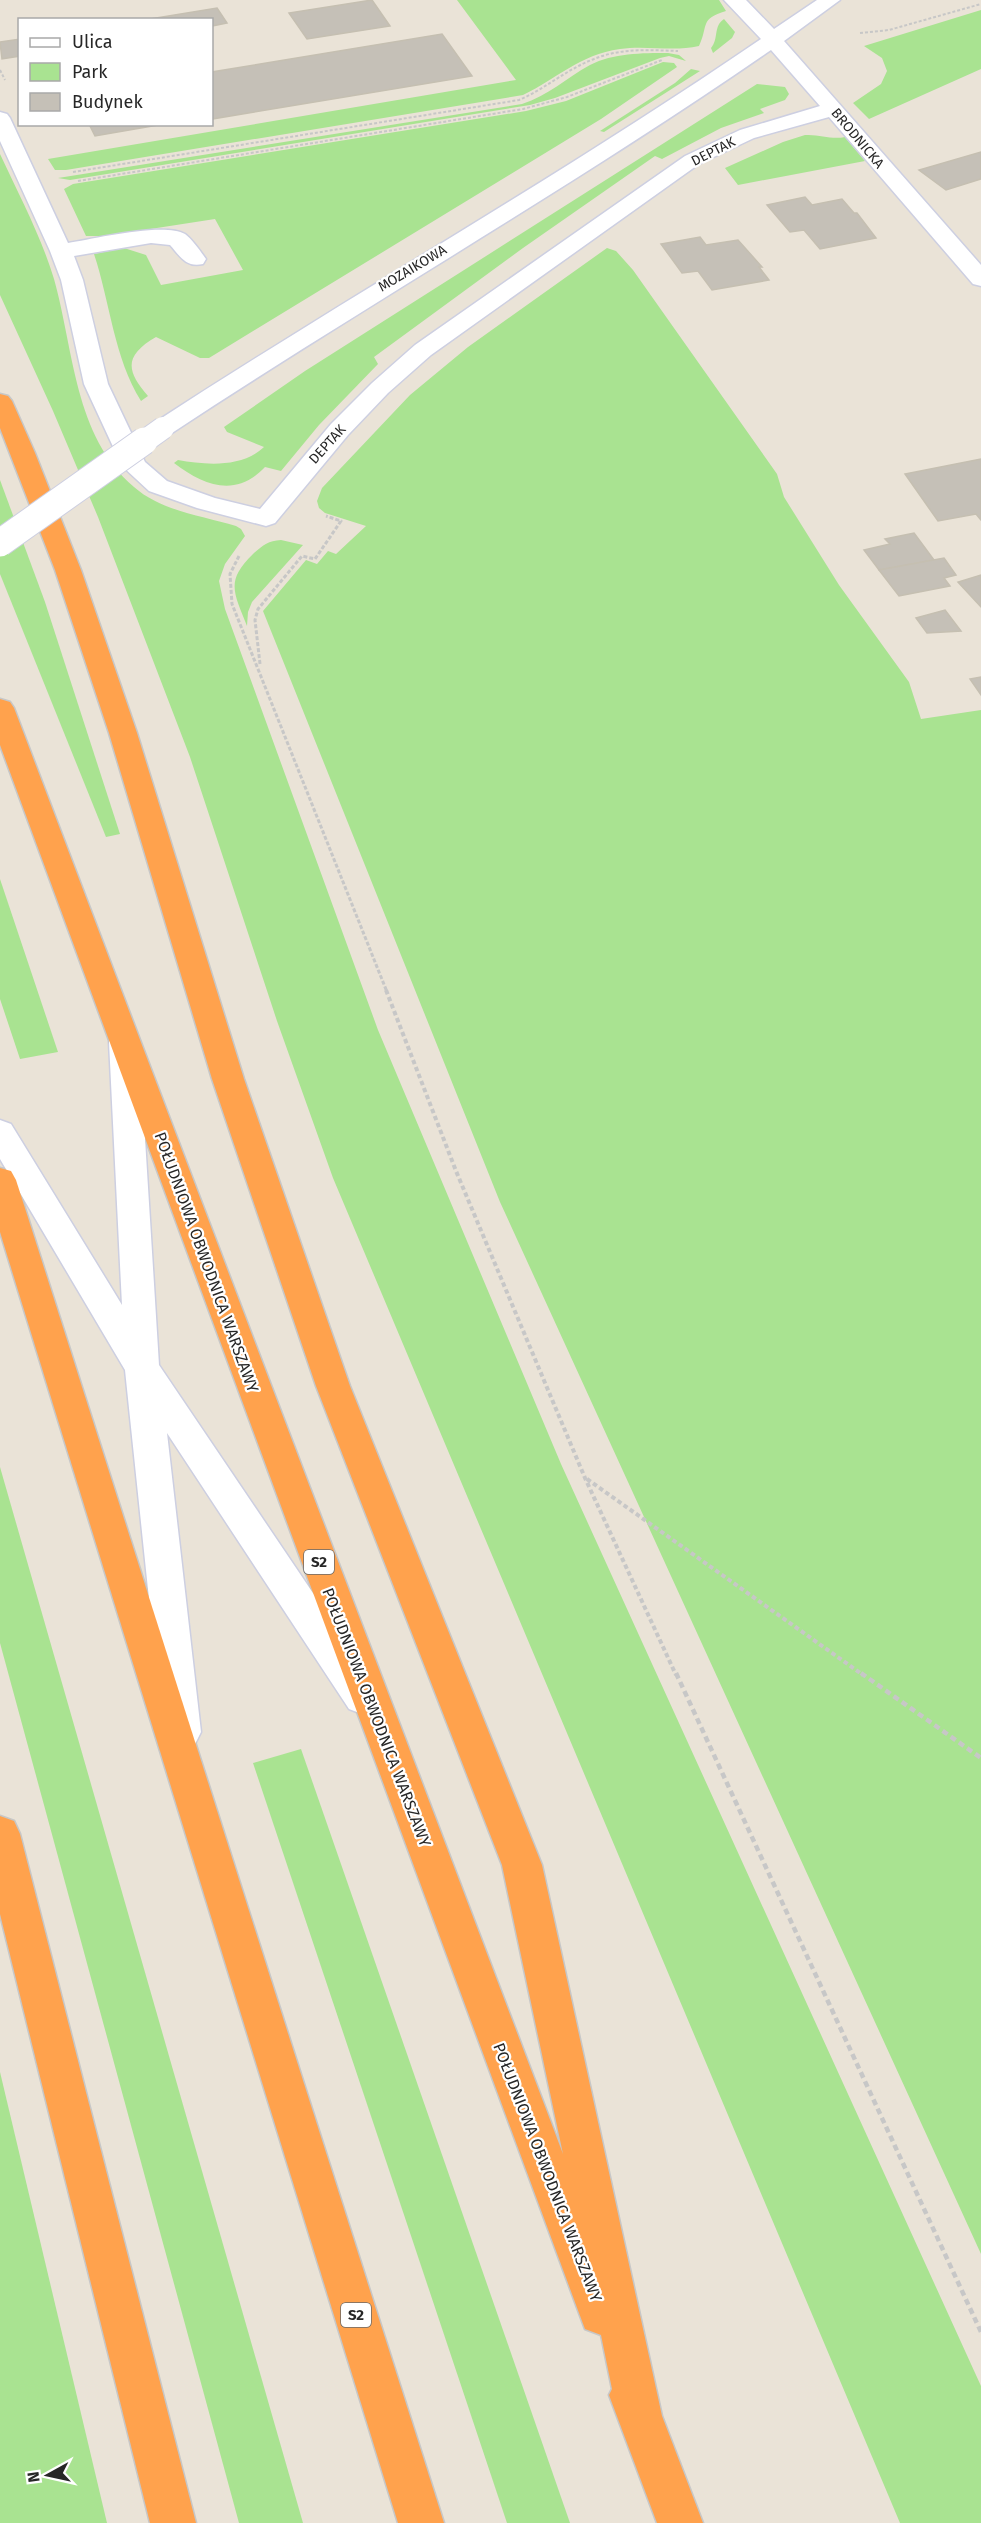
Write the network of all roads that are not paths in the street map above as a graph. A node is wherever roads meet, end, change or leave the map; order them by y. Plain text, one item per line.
1 (734, 0) edge
2 (830, 0) edge
3 (773, 40) junction
4 (833, 109) junction
5 (0, 118) edge
6 (61, 251) junction
7 (195, 259) dead end
8 (981, 279) edge
9 (0, 401) edge
10 (0, 543) edge
11 (0, 708) edge
12 (124, 1037) junction
13 (0, 1132) edge
14 (0, 1180) edge
15 (142, 1368) junction
16 (377, 1719) junction
17 (187, 1774) junction
18 (0, 1834) edge
19 (640, 2415) junction
20 (173, 2523) edge
21 (421, 2523) edge
22 (680, 2523) edge

1 - 3 street, BRODNICKA
2 - 3 street, MOZAIKOWA
3 - 4 street, BRODNICKA
3 - 10 street, MOZAIKOWA, bridge
4 - 6 street, DEPTAK
4 - 8 street, BRODNICKA
5 - 6 street
6 - 7 street
9 - 19 highway
11 - 12 highway, POŁUDNIOWA OBWODNICA WARSZAWY / S2
12 - 15 street
12 - 16 highway, POŁUDNIOWA OBWODNICA WARSZAWY / S2
13 - 15 street
14 - 17 highway, S2
15 - 16 street
15 - 17 street
16 - 19 highway, POŁUDNIOWA OBWODNICA WARSZAWY / S2
17 - 21 highway, S2
18 - 20 highway
19 - 22 highway, POŁUDNIOWA OBWODNICA WARSZAWY / S2

